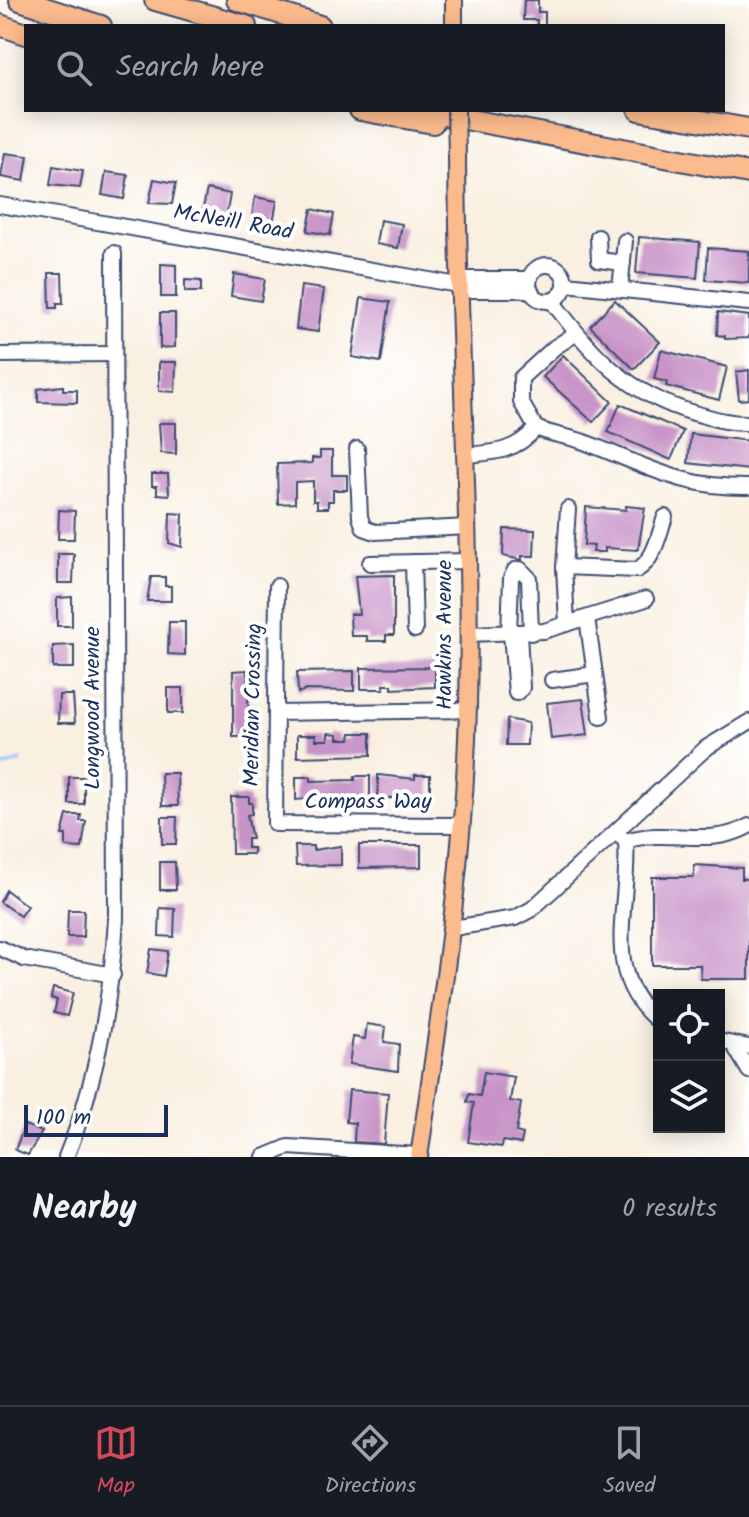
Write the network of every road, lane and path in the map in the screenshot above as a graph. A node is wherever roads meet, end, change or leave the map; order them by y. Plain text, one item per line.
1 (20, 0) edge
2 (155, 0) edge
3 (237, 0) edge
4 (454, 0) edge
5 (95, 24) edge
6 (239, 24) edge
7 (314, 24) edge
8 (454, 24) edge
9 (0, 25) edge
10 (24, 33) edge
11 (372, 112) edge
12 (428, 112) edge
13 (456, 112) edge
14 (654, 112) edge
15 (749, 129) edge
16 (583, 143) junction
17 (749, 173) edge
18 (0, 205) edge
19 (598, 237) dead end
20 (625, 241) dead end
21 (114, 253) dead end
22 (623, 263) junction
23 (530, 284) junction
24 (566, 284) junction
25 (458, 285) junction
26 (620, 289) junction
27 (552, 301) junction
28 (749, 303) edge
29 (577, 333) junction
30 (113, 354) junction
31 (0, 355) edge
32 (749, 423) edge
33 (536, 428) junction
34 (357, 449) dead end
35 (464, 455) junction
36 (749, 487) edge
37 (568, 509) dead end
38 (665, 517) dead end
39 (467, 527) junction
40 (468, 561) junction
41 (413, 562) junction
42 (370, 563) dead end
43 (564, 567) junction
44 (277, 586) dead end
45 (646, 599) dead end
46 (587, 618) junction
47 (567, 624) junction
48 (415, 630) dead end
49 (469, 634) junction
50 (595, 674) junction
51 (552, 680) dead end
52 (468, 710) junction
53 (276, 713) junction
54 (601, 717) dead end
55 (749, 722) edge
56 (275, 824) joint
57 (461, 825) junction
58 (747, 829) edge
59 (620, 837) junction
60 (453, 928) junction
61 (0, 948) edge
62 (113, 975) junction
63 (653, 1017) edge
64 (726, 1042) edge
65 (749, 1047) edge
66 (749, 1071) edge
67 (419, 1156) edge
68 (66, 1157) edge
69 (264, 1157) edge

1 - 5 highway
2 - 6 highway
3 - 7 highway
4 - 8 main road
9 - 10 highway
11 - 16 highway
12 - 16 highway
13 - 25 main road, Hawkins Avenue, bridge
14 - 15 highway
16 - 17 highway
18 - 25 street, McNeill Road
19 - 22 street
20 - 22 street
21 - 30 street, Longwood Avenue
22 - 26 street
23 - 24 street
23 - 25 street, McNeill Road
23 - 27 street
24 - 26 street
24 - 27 street
25 - 35 main road, Hawkins Avenue
26 - 28 street
27 - 29 street
29 - 32 street
29 - 33 street
30 - 31 street
30 - 62 street, Longwood Avenue
33 - 35 street
33 - 36 street
34 - 39 street
35 - 39 main road, Hawkins Avenue
37 - 43 street
38 - 43 street
39 - 40 main road, Hawkins Avenue
40 - 41 street
40 - 49 main road, Hawkins Avenue
41 - 42 street
41 - 48 street
43 - 47 street
44 - 53 street, Meridian Crossing
45 - 46 street
46 - 47 street
46 - 50 street
47 - 49 street
49 - 52 main road, Hawkins Avenue
50 - 51 street
50 - 54 street
52 - 53 street
52 - 57 main road, Hawkins Avenue
53 - 56 street, Meridian Crossing
55 - 59 street
56 - 57 street, Compass Way
57 - 60 main road, Hawkins Avenue
58 - 59 street
59 - 60 street
59 - 63 street
60 - 67 main road, Hawkins Avenue
61 - 62 street
62 - 68 street, Longwood Avenue
64 - 65 street
64 - 66 street
67 - 69 street

